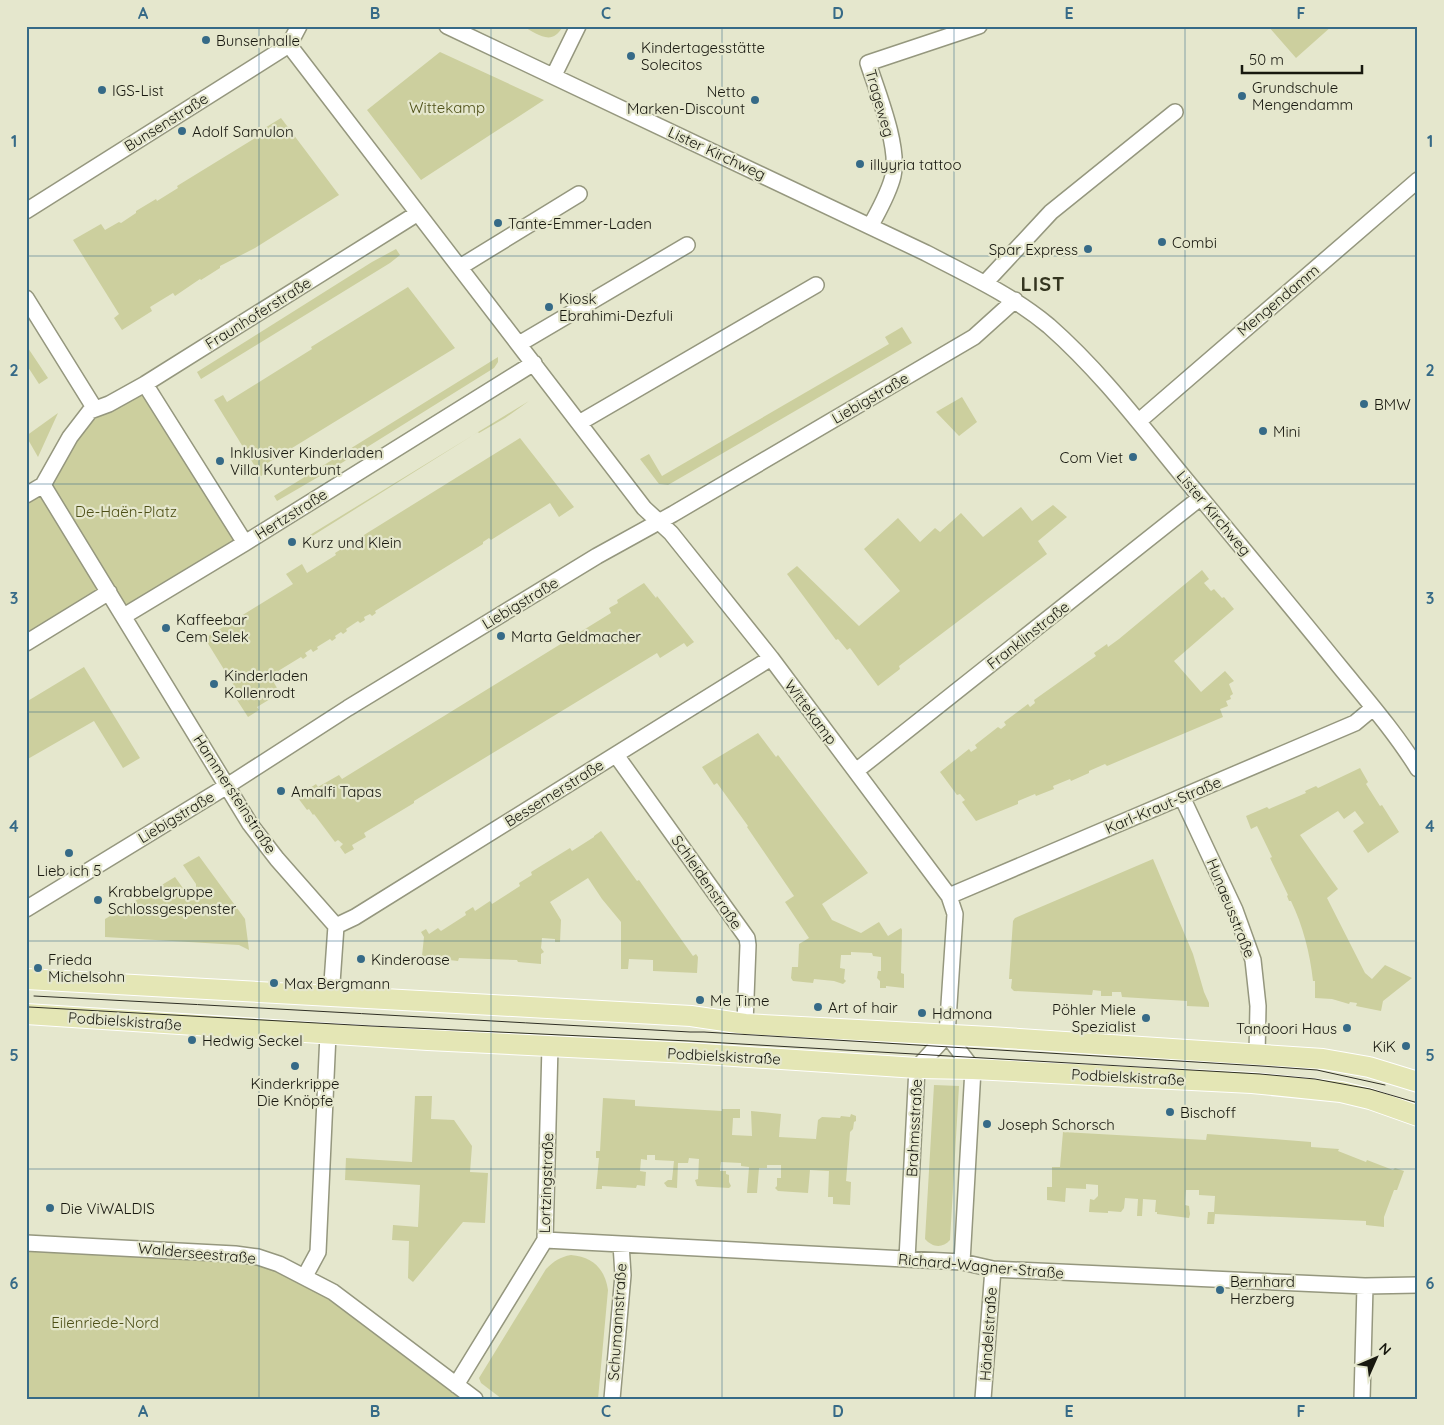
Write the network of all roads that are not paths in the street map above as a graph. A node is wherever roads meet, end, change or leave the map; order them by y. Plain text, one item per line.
1 (298, 26) edge
2 (447, 26) edge
3 (578, 26) edge
4 (979, 26) edge
5 (289, 45) junction
6 (554, 75) junction
7 (1175, 112) dead end
8 (1418, 180) edge
9 (579, 194) dead end
10 (26, 211) edge
11 (418, 213) junction
12 (871, 225) junction
13 (687, 245) dead end
14 (460, 267) junction
15 (985, 283) junction
16 (816, 285) dead end
17 (26, 298) edge
18 (1015, 300) junction
19 (520, 344) junction
20 (534, 363) junction
21 (145, 384) junction
22 (95, 409) junction
23 (1139, 421) junction
24 (580, 423) junction
25 (43, 485) junction
26 (26, 495) edge
27 (1200, 498) junction
28 (658, 521) junction
29 (245, 544) junction
30 (109, 592) junction
31 (124, 616) junction
32 (26, 643) edge
33 (771, 658) junction
34 (1373, 708) junction
35 (1412, 745) edge
36 (616, 755) junction
37 (1418, 769) edge
38 (856, 771) junction
39 (227, 786) junction
40 (1182, 797) junction
41 (949, 896) junction
42 (26, 909) edge
43 (336, 926) junction
44 (26, 979) edge
45 (332, 997) junction
46 (26, 1014) edge
47 (746, 1024) junction
48 (328, 1034) junction
49 (947, 1035) junction
50 (550, 1046) junction
51 (1257, 1055) junction
52 (917, 1068) junction
53 (973, 1069) junction
54 (1418, 1082) edge
55 (1418, 1116) edge
56 (545, 1240) junction
57 (26, 1243) edge
58 (621, 1244) junction
59 (906, 1259) junction
60 (962, 1262) junction
61 (993, 1270) junction
62 (305, 1276) junction
63 (1418, 1285) edge
64 (1365, 1286) junction
65 (456, 1385) junction
66 (474, 1399) edge
67 (612, 1399) edge
68 (983, 1399) edge
69 (1362, 1399) edge

1 - 5 street
2 - 6 street, Lister Kirchweg
3 - 6 street
4 - 12 street, Trageweg
5 - 10 street, Bunsenstraße
5 - 11 street, Wittekamp
6 - 12 street, Lister Kirchweg
7 - 15 street
8 - 23 street, Mengendamm
9 - 14 street
11 - 14 street, Wittekamp
11 - 21 street, Fraunhoferstraße
12 - 15 street, Lister Kirchweg
13 - 19 street
14 - 19 street, Wittekamp
15 - 18 street, Lister Kirchweg
16 - 24 street
17 - 22 street
18 - 23 street, Lister Kirchweg
18 - 28 street, Liebigstraße
19 - 20 street, Wittekamp
20 - 24 street, Wittekamp
20 - 29 street, Hertzstraße
21 - 22 street, Fraunhoferstraße
21 - 29 street
22 - 25 street
23 - 27 street, Lister Kirchweg
24 - 28 street, Wittekamp
25 - 26 street
25 - 30 street
27 - 34 street, Lister Kirchweg
27 - 38 street, Franklinstraße
28 - 33 street, Wittekamp
28 - 39 street, Liebigstraße
29 - 31 street, Hertzstraße
30 - 31 street, Hammersteinstraße
30 - 32 street
31 - 39 street, Hammersteinstraße
33 - 36 street, Bessemerstraße
33 - 38 street, Wittekamp
34 - 35 street, Lister Kirchweg
34 - 40 street, Karl-Kraut-Straße
35 - 37 street, Lister Kirchweg
36 - 43 street, Bessemerstraße
36 - 47 street, Schleidenstraße
38 - 41 street, Wittekamp
39 - 42 street, Liebigstraße
39 - 43 street, Hammersteinstraße
40 - 41 street, Karl-Kraut-Straße
40 - 51 street, Hunaeusstraße
41 - 49 street, Wittekamp
43 - 45 street
44 - 45 main road, Podbielskistraße
45 - 47 main road, Podbielskistraße
46 - 48 main road, Podbielskistraße
47 - 49 main road, Podbielskistraße
48 - 50 main road, Podbielskistraße
48 - 62 street
49 - 51 main road, Podbielskistraße
49 - 52 street, Brahmsstraße
49 - 53 street
50 - 52 main road, Podbielskistraße
50 - 56 street, Lortzingstraße
51 - 54 main road, Podbielskistraße
52 - 53 main road, Podbielskistraße
52 - 59 street, Brahmsstraße
53 - 55 main road, Podbielskistraße
53 - 60 street
56 - 58 street, Richard-Wagner-Straße
56 - 65 street, Lortzingstraße
57 - 62 street, Walderseestraße
58 - 59 street, Richard-Wagner-Straße
58 - 67 street, Schumannstraße
59 - 60 street, Richard-Wagner-Straße
60 - 61 street, Richard-Wagner-Straße
61 - 64 street, Richard-Wagner-Straße
61 - 68 street, Händelstraße
62 - 65 street, Walderseestraße
63 - 64 street, Richard-Wagner-Straße
64 - 69 street
65 - 66 street, Walderseestraße

